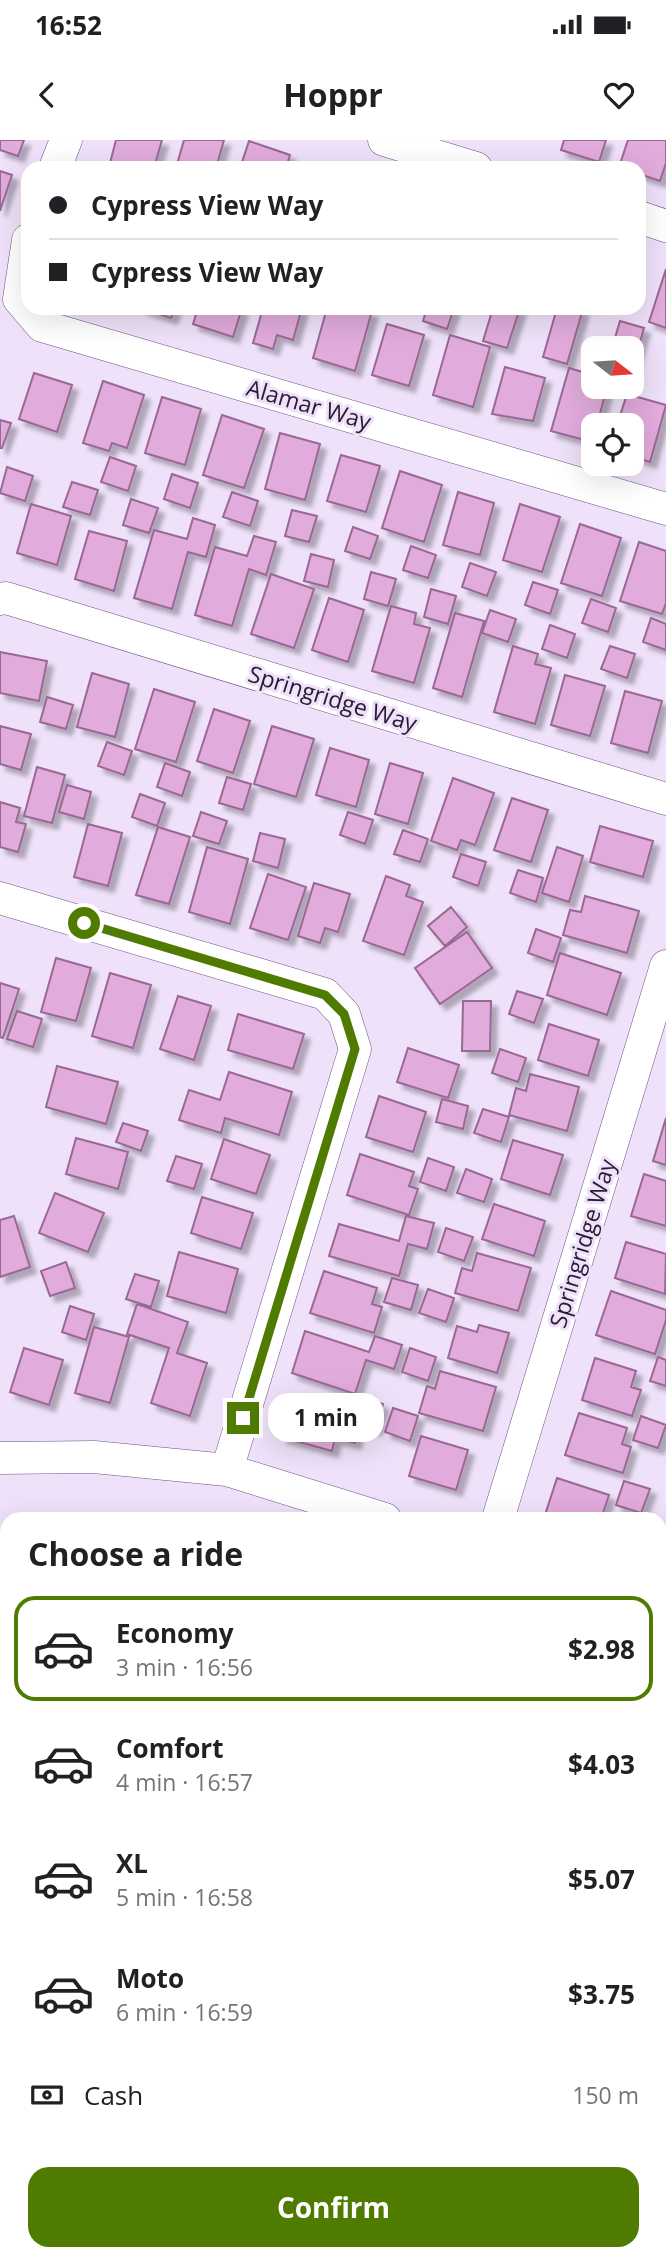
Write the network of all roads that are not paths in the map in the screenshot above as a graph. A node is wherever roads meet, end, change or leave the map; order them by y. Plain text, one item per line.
1 (66, 140) edge
2 (384, 140) edge
3 (58, 161) edge
4 (453, 161) edge
5 (646, 219) edge
6 (666, 226) edge
7 (33, 315) edge
8 (666, 509) edge
9 (0, 599) edge
10 (666, 799) edge
11 (0, 898) edge
12 (666, 967) edge
13 (0, 1458) edge
14 (227, 1471) junction
15 (362, 1512) edge
16 (500, 1512) edge

1 - 3 street
2 - 4 street
5 - 6 street
7 - 8 street, Alamar Way
9 - 10 street, Springridge Way
11 - 14 street
12 - 16 street, Springridge Way
13 - 14 street
14 - 15 street

